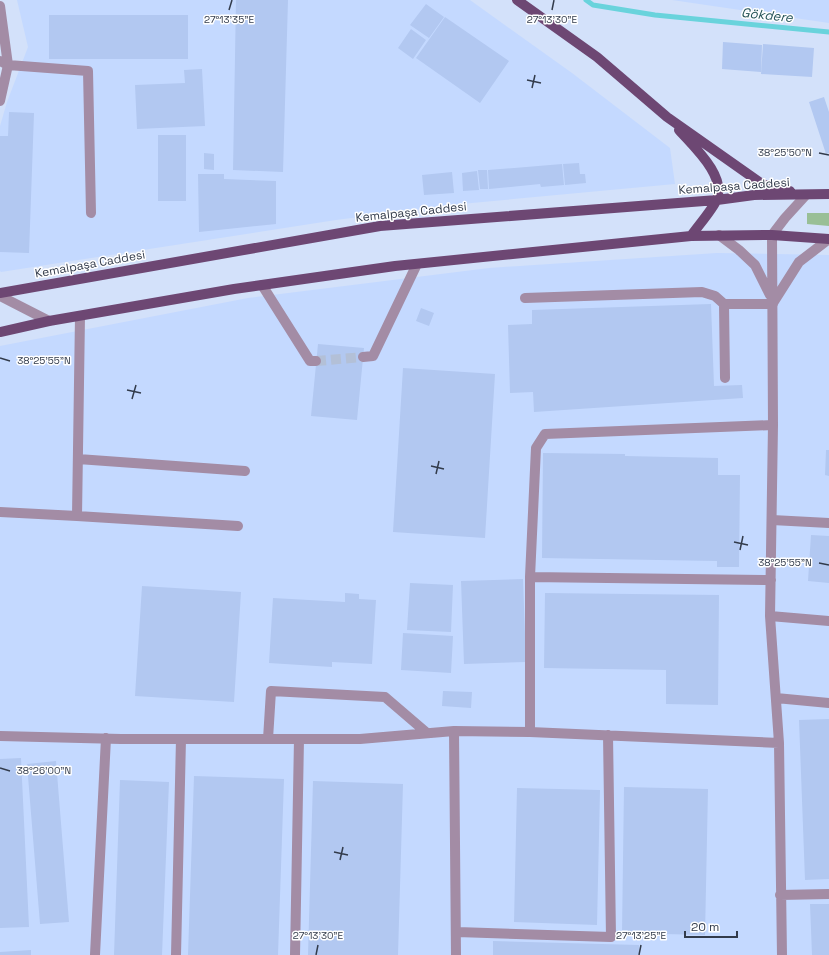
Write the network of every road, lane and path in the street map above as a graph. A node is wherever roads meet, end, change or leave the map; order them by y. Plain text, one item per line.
1 (517, 0) edge
2 (0, 6) edge
3 (4, 63) edge
4 (0, 101) edge
5 (667, 117) junction
6 (829, 194) edge
7 (806, 195) junction
8 (717, 200) junction
9 (91, 213) dead end
10 (719, 235) junction
11 (691, 236) junction
12 (772, 236) junction
13 (829, 239) edge
14 (417, 264) junction
15 (262, 285) junction
16 (0, 293) edge
17 (0, 296) edge
18 (525, 298) dead end
19 (724, 304) junction
20 (773, 304) junction
21 (80, 316) junction
22 (49, 320) junction
23 (0, 332) edge
24 (363, 357) tunnel mouth
25 (316, 361) dead end
26 (725, 378) dead end
27 (773, 424) junction
28 (78, 459) junction
29 (245, 471) dead end
30 (0, 512) edge
31 (77, 516) junction
32 (772, 520) junction
33 (829, 523) edge
34 (238, 526) dead end
35 (530, 577) junction
36 (771, 580) junction
37 (770, 616) junction
38 (829, 621) edge
39 (776, 698) junction
40 (829, 702) edge
41 (454, 731) junction
42 (530, 732) junction
43 (428, 733) junction
44 (0, 736) edge
45 (608, 736) junction
46 (106, 738) junction
47 (181, 739) junction
48 (268, 739) junction
49 (299, 739) junction
50 (779, 743) junction
51 (829, 894) edge
52 (780, 895) junction
53 (457, 932) junction
54 (95, 955) edge
55 (176, 955) edge
56 (295, 955) edge
57 (456, 955) edge
58 (782, 955) edge

1 - 5 main road
2 - 3 street
3 - 4 street
3 - 9 street
5 - 7 main road
5 - 8 main road
6 - 7 main road, Kemalpaşa Caddesi
7 - 8 main road, Kemalpaşa Caddesi
7 - 12 street
8 - 11 main road
8 - 16 main road, Kemalpaşa Caddesi
10 - 11 main road
10 - 12 main road
10 - 20 street
11 - 14 main road
12 - 13 main road
12 - 20 street
13 - 20 street
14 - 15 main road
14 - 24 street
15 - 21 main road
15 - 25 street
17 - 22 street
18 - 19 street
19 - 20 street
19 - 26 street
20 - 27 street
21 - 22 main road
21 - 28 street
22 - 23 main road
27 - 32 street
27 - 35 street
28 - 29 street
28 - 31 street
30 - 31 street
31 - 34 street
32 - 33 street
32 - 36 street
35 - 36 street
35 - 42 street
36 - 37 street
37 - 38 street
37 - 39 street
39 - 40 street
39 - 50 street
41 - 42 street
41 - 43 street
41 - 53 street
42 - 45 street
43 - 48 street
43 - 49 street
44 - 46 street
45 - 50 street
45 - 53 street
46 - 47 street
46 - 54 street
47 - 48 street
47 - 55 street
48 - 49 street
49 - 56 street
50 - 52 street
51 - 52 street
52 - 58 street
53 - 57 street

